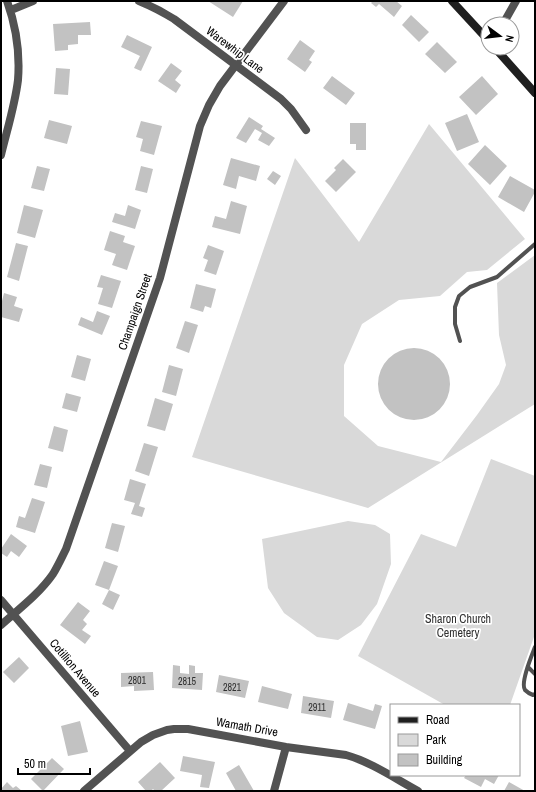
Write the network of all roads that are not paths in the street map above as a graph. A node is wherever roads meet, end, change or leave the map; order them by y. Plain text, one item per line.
1 (8, 1) edge
2 (33, 1) edge
3 (139, 1) edge
4 (284, 1) edge
5 (452, 1) edge
6 (516, 1) edge
7 (11, 10) junction
8 (508, 16) edge
9 (480, 31) edge
10 (502, 56) edge
11 (235, 65) junction
12 (535, 93) edge
13 (306, 130) dead end
14 (1, 155) edge
15 (535, 244) edge
16 (460, 341) dead end
17 (1, 600) edge
18 (14, 614) junction
19 (1, 625) edge
20 (535, 647) edge
21 (528, 667) junction
22 (535, 674) edge
23 (535, 694) edge
24 (286, 747) junction
25 (130, 751) junction
26 (390, 776) edge
27 (390, 776) edge
28 (84, 791) edge
29 (274, 791) edge
30 (418, 791) edge

1 - 7 street
2 - 7 street
3 - 11 street, Warewhip Lane
4 - 11 street, Champaign Street
5 - 9 main road
6 - 8 street
7 - 14 street
10 - 12 main road
11 - 13 street, Warewhip Lane
11 - 18 street, Champaign Street
15 - 16 lane
17 - 18 street, Cotillion Avenue
18 - 19 street, Champaign Street
18 - 25 street, Cotillion Avenue
20 - 21 lane
21 - 22 lane
21 - 23 lane
24 - 25 street, Wamath Drive
24 - 26 street, Wamath Drive
24 - 29 street
25 - 28 street, Wamath Drive
27 - 30 street, Wamath Drive

